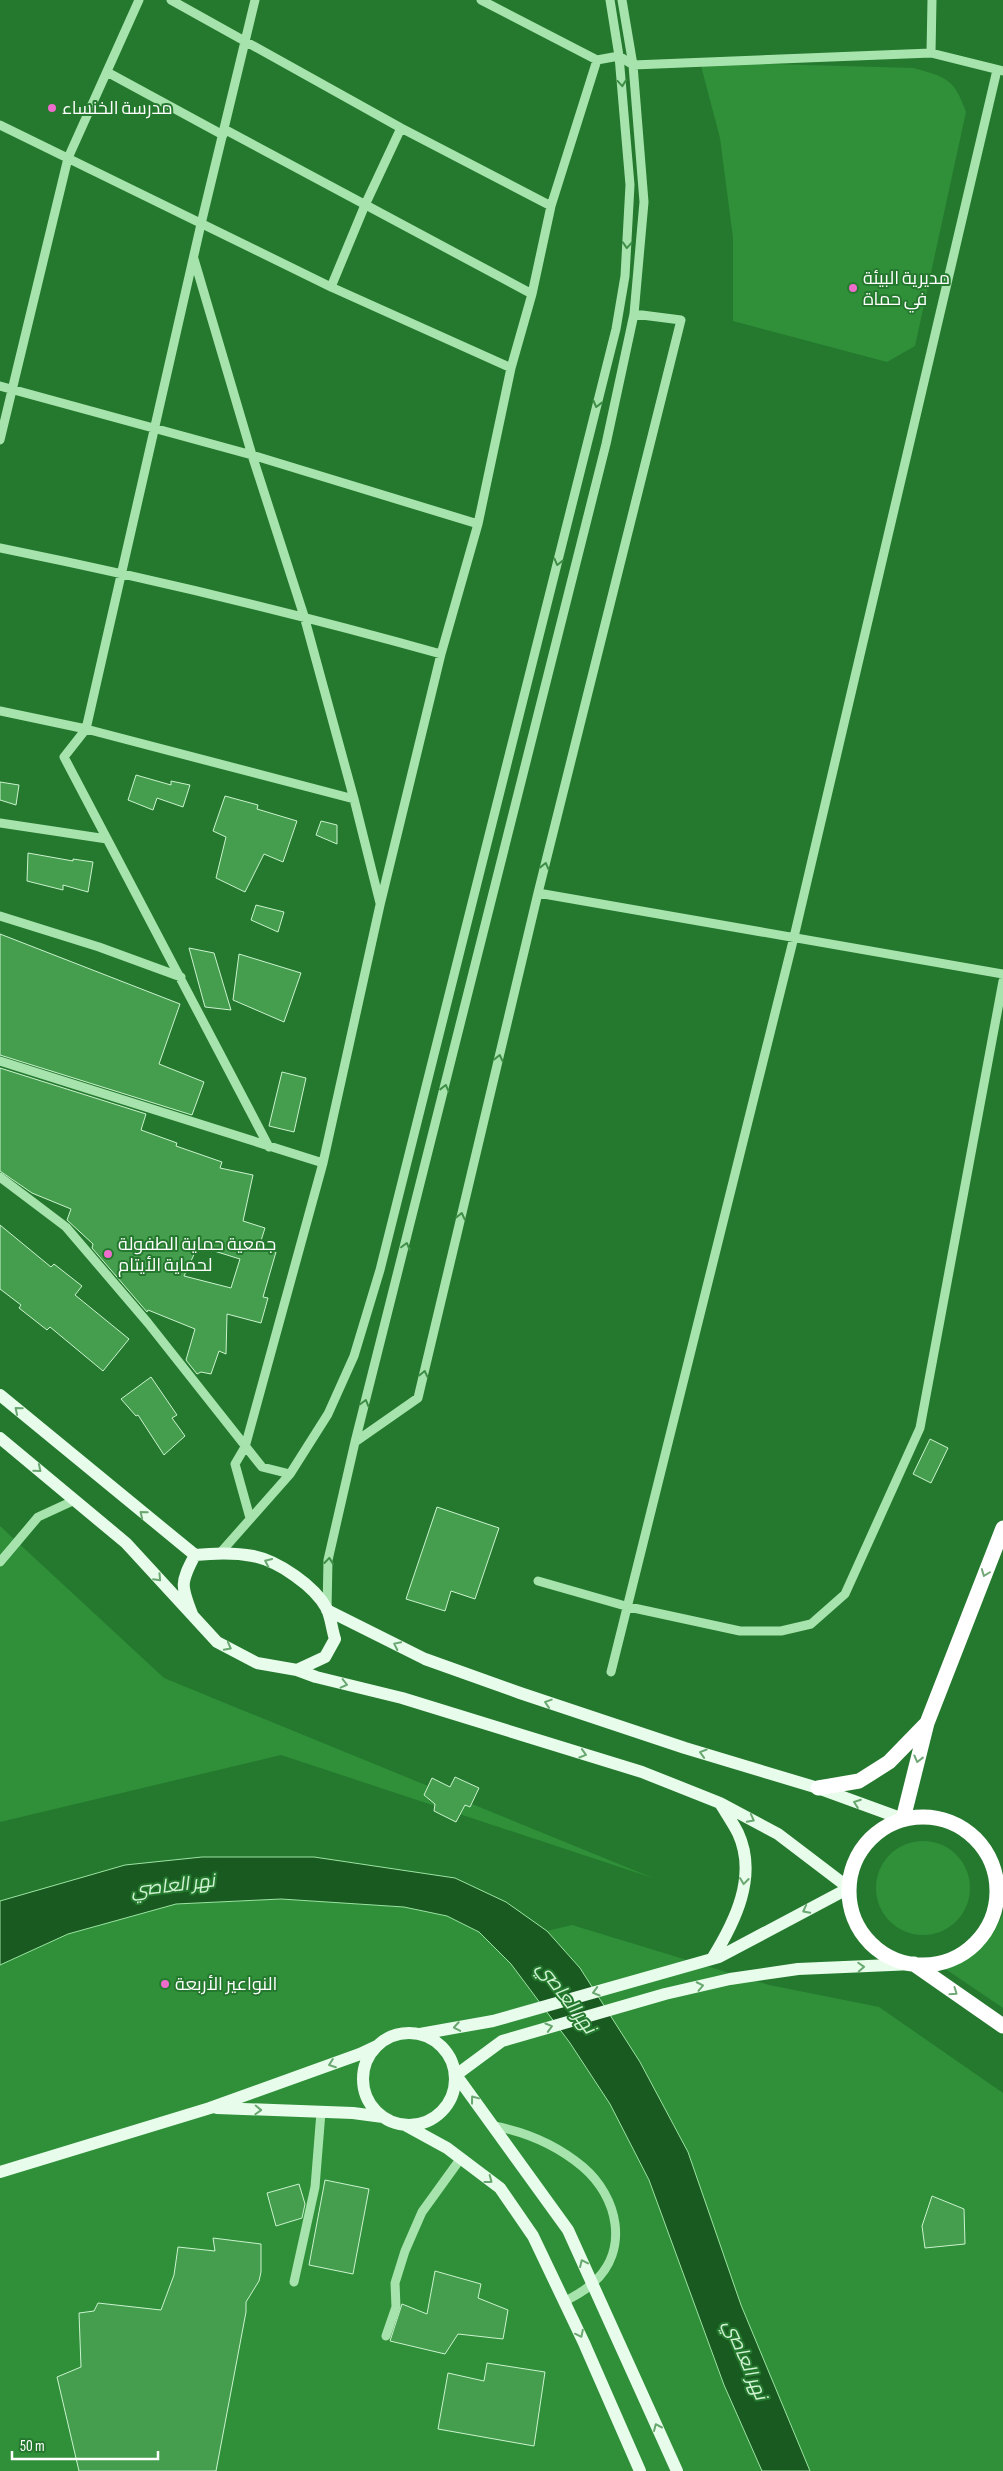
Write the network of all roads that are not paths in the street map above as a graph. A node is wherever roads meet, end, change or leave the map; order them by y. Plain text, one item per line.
1 (139, 0) edge
2 (171, 0) edge
3 (255, 0) edge
4 (481, 0) edge
5 (610, 0) edge
6 (622, 0) edge
7 (932, 0) edge
8 (245, 40) junction
9 (931, 53) junction
10 (619, 56) junction
11 (597, 60) junction
12 (633, 64) junction
13 (1000, 70) edge
14 (107, 72) junction
15 (0, 125) edge
16 (401, 128) junction
17 (223, 132) junction
18 (68, 158) junction
19 (365, 205) junction
20 (551, 206) junction
21 (201, 224) junction
22 (194, 258) junction
23 (331, 287) junction
24 (532, 294) junction
25 (634, 314) junction
26 (511, 368) junction
27 (0, 386) edge
28 (11, 389) junction
29 (156, 429) junction
30 (0, 440) edge
31 (252, 455) junction
32 (478, 524) junction
33 (0, 548) edge
34 (120, 573) junction
35 (304, 616) junction
36 (441, 654) junction
37 (0, 711) edge
38 (86, 729) junction
39 (354, 799) junction
40 (0, 823) edge
41 (107, 839) junction
42 (538, 893) junction
43 (380, 905) junction
44 (0, 916) edge
45 (794, 937) junction
46 (1003, 974) edge
47 (181, 977) junction
48 (1003, 981) edge
49 (0, 1061) edge
50 (269, 1147) junction
51 (323, 1163) junction
52 (0, 1177) edge
53 (0, 1395) edge
54 (0, 1438) edge
55 (355, 1442) junction
56 (245, 1447) junction
57 (290, 1474) junction
58 (75, 1500) junction
59 (250, 1518) junction
60 (1003, 1528) edge
61 (222, 1552) junction
62 (195, 1555) junction
63 (0, 1562) edge
64 (538, 1581) dead end
65 (629, 1607) junction
66 (327, 1610) junction
67 (192, 1614) junction
68 (297, 1670) junction
69 (611, 1672) dead end
70 (927, 1723) junction
71 (818, 1788) junction
72 (720, 1803) junction
73 (903, 1819) junction
74 (1003, 1862) edge
75 (1000, 1887) edge
76 (849, 1888) junction
77 (712, 1959) junction
78 (914, 1964) junction
79 (1003, 2026) edge
80 (420, 2034) junction
81 (377, 2046) junction
82 (456, 2075) junction
83 (210, 2108) junction
84 (322, 2112) junction
85 (383, 2117) junction
86 (405, 2125) junction
87 (494, 2126) junction
88 (461, 2158) junction
89 (0, 2172) edge
90 (294, 2282) dead end
91 (592, 2284) junction
92 (564, 2302) junction
93 (386, 2336) dead end
94 (640, 2471) edge
95 (677, 2471) edge

1 - 14 street
2 - 8 street
3 - 8 street
4 - 11 street
5 - 10 street
6 - 12 street
7 - 9 street
8 - 16 street
8 - 17 street
9 - 12 street
9 - 13 street
10 - 11 street
10 - 12 street
10 -> 57 street
11 - 20 street
12 - 25 street
13 - 45 street
14 - 17 street
14 - 18 street
15 - 18 street
16 - 19 street
16 - 20 street
17 - 19 street
17 - 21 street
18 - 21 street
18 - 28 street
19 - 23 street
19 - 24 street
20 - 24 street
21 - 22 street
21 - 23 street
22 - 29 street
22 - 31 street
23 - 26 street
24 - 26 street
42 -> 25 street
55 -> 25 street
26 - 32 street
27 - 28 street
28 - 29 street
28 - 30 street
29 - 31 street
29 - 34 street
31 - 32 street
31 - 35 street
32 - 36 street
33 - 34 street
34 - 35 street
34 - 38 street
35 - 36 street
35 - 39 street
36 - 43 street
37 - 38 street
38 - 39 street
38 - 41 street
39 - 43 street
40 - 41 street
41 - 47 street
42 - 45 street
55 -> 42 street
43 - 51 street
44 - 47 street
45 - 46 street
45 - 65 street
47 - 50 street
48 - 65 street
49 - 50 street
50 - 51 street
51 - 56 street
52 - 56 street
62 -> 53 main road
54 -> 58 main road
66 -> 55 street
56 - 57 street
56 - 59 street
57 - 59 street
58 - 63 street
58 -> 67 main road
59 - 61 street
60 -> 70 highway
61 - 62 main road
66 -> 61 main road
62 - 67 main road
64 - 65 street
65 - 69 street
66 - 68 main road
71 -> 66 main road
67 -> 68 main road
68 -> 72 main road
70 - 71 highway
70 -> 73 highway
73 -> 71 main road
72 -> 76 main road
72 -> 77 main road
73 - 75 highway
73 - 76 highway
74 - 75 highway
75 - 78 highway
76 -> 77 main road
76 - 78 highway
77 -> 80 main road
78 -> 79 highway
82 -> 78 main road
80 - 81 main road
80 - 82 main road
81 -> 83 main road
81 - 85 main road
82 - 86 main road
87 -> 82 main road
83 -> 84 main road
83 - 89 main road
84 - 85 main road
84 - 90 street
85 - 86 main road
86 - 88 main road
91 -> 87 main road
87 - 91 street
88 -> 92 main road
88 - 93 street
91 - 92 street
95 -> 91 main road
92 -> 94 main road

